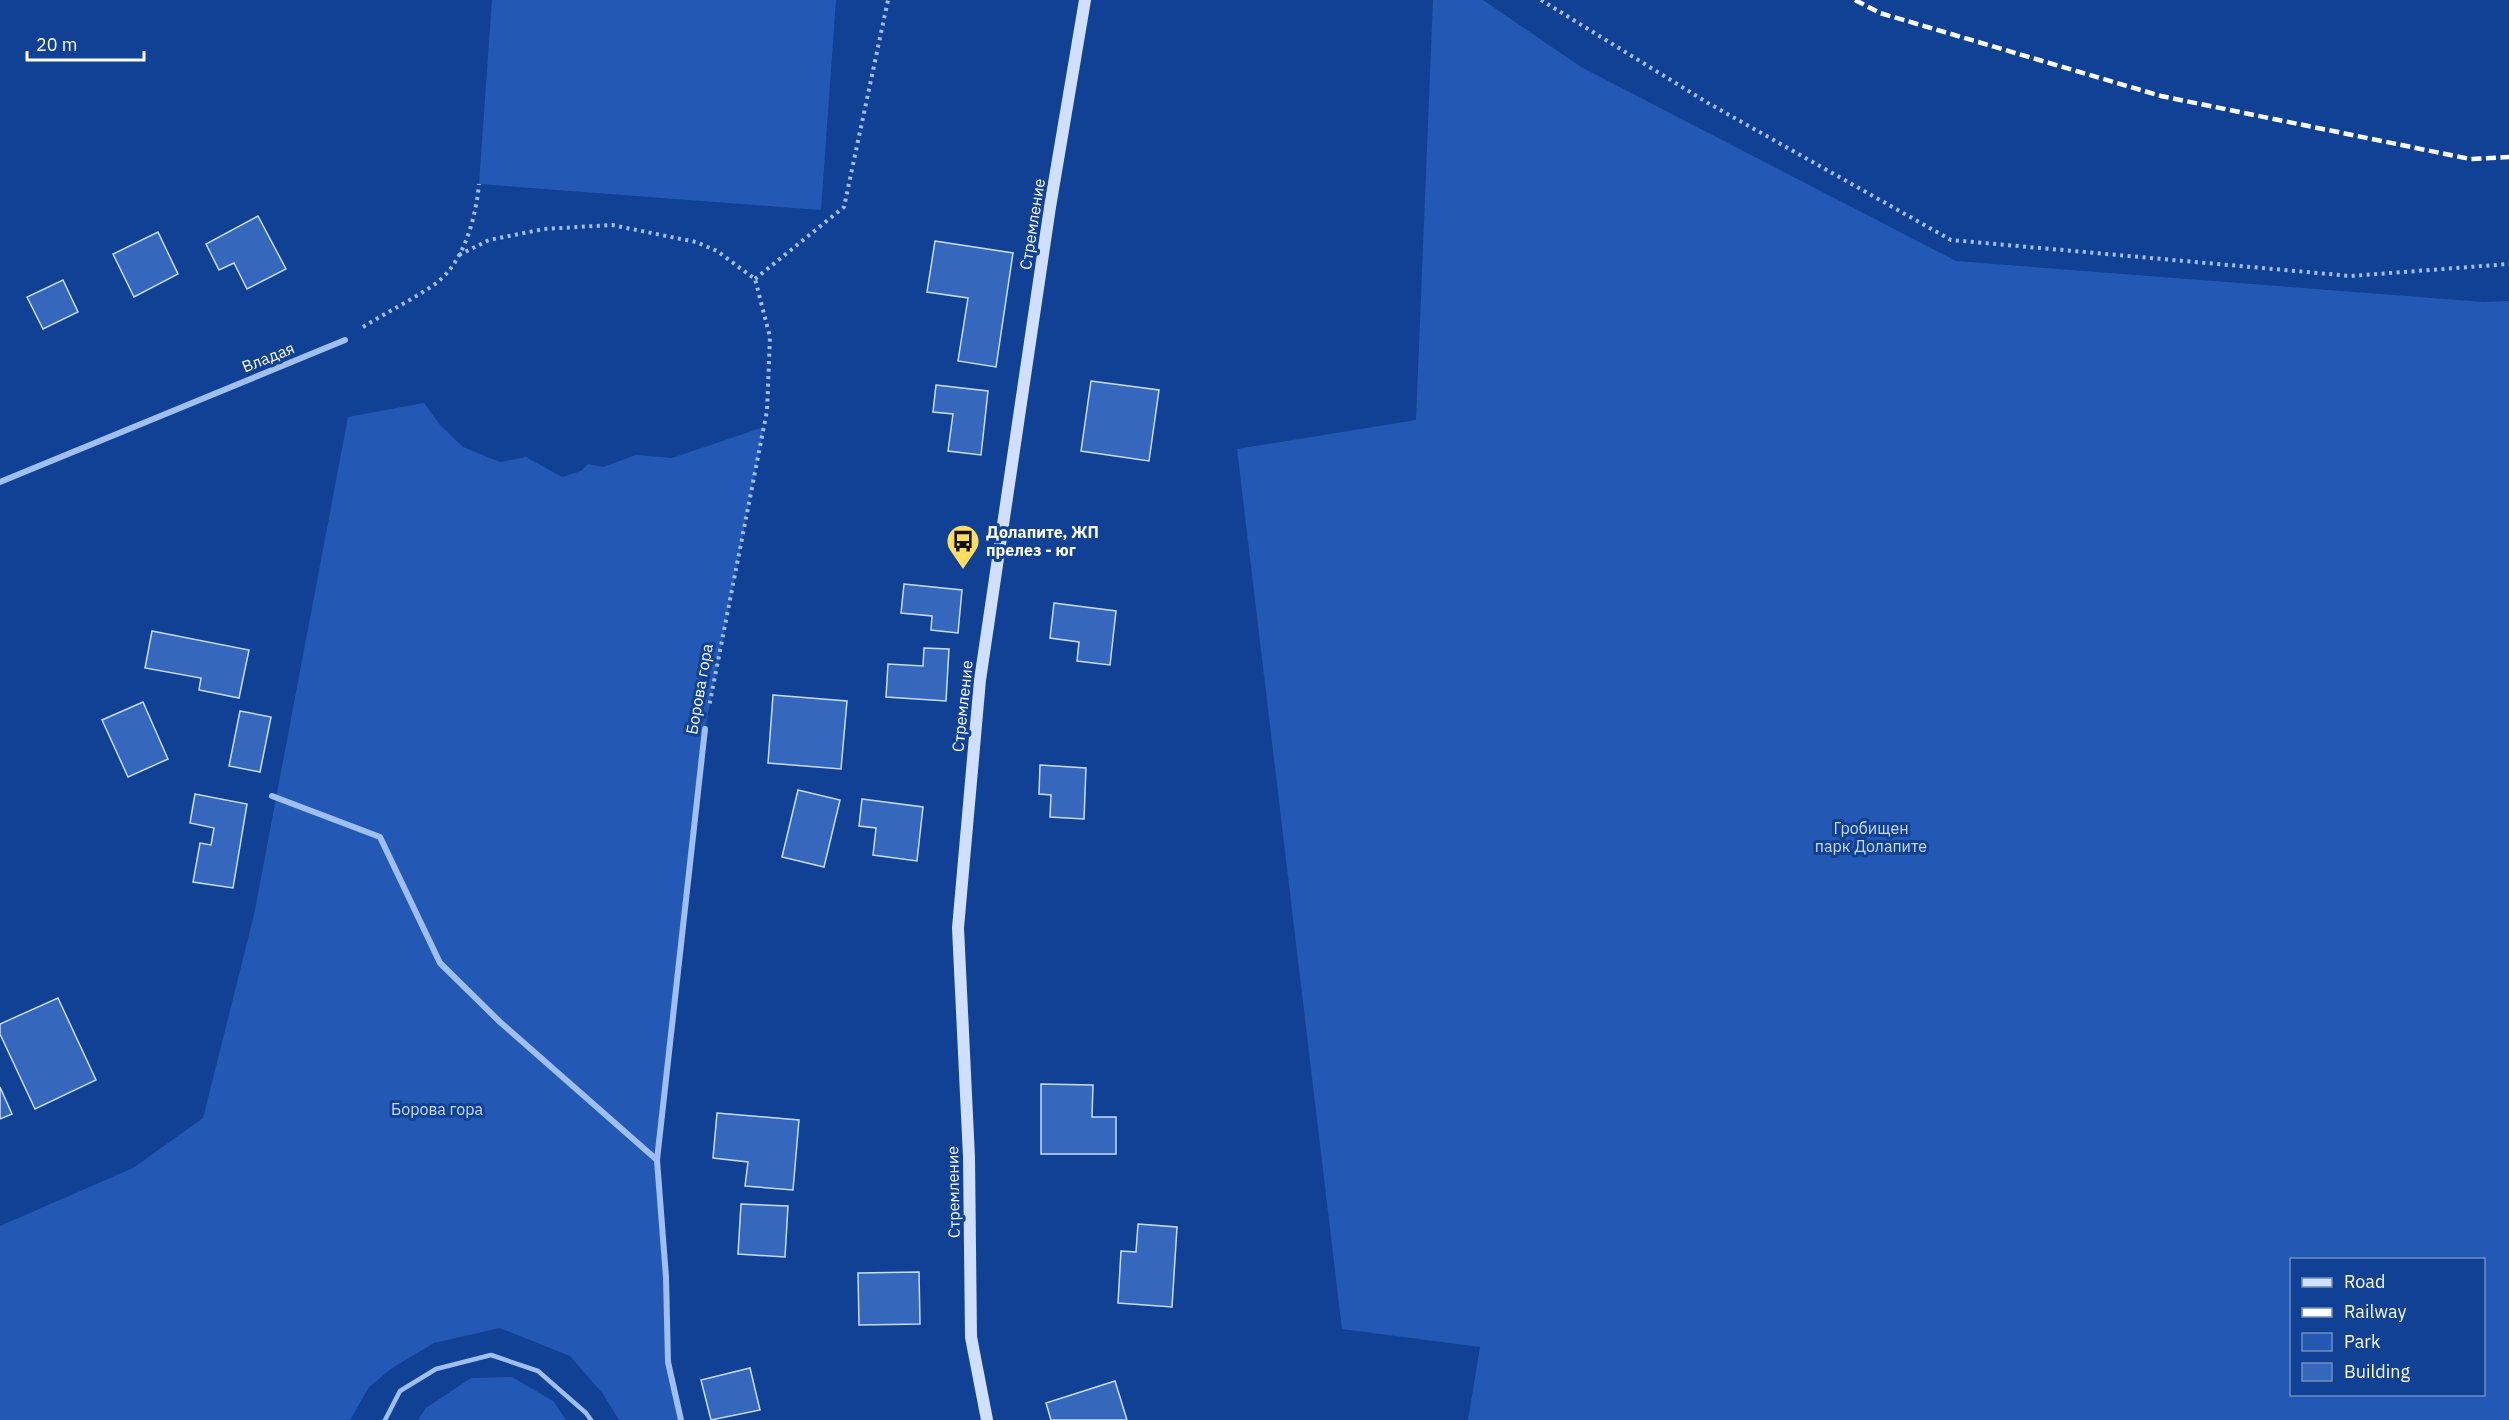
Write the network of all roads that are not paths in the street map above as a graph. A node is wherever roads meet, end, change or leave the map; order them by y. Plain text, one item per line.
1 (1084, 0) edge
2 (345, 339) road end
3 (0, 482) edge
4 (705, 729) road end
5 (272, 796) dead end
6 (657, 1160) junction
7 (385, 1420) edge
8 (591, 1420) edge
9 (681, 1420) edge
10 (987, 1420) edge

1 - 10 street, Стремление
2 - 3 street, Владая
4 - 6 street, Борова гора
5 - 6 street
6 - 9 street, Борова гора
7 - 8 lane

